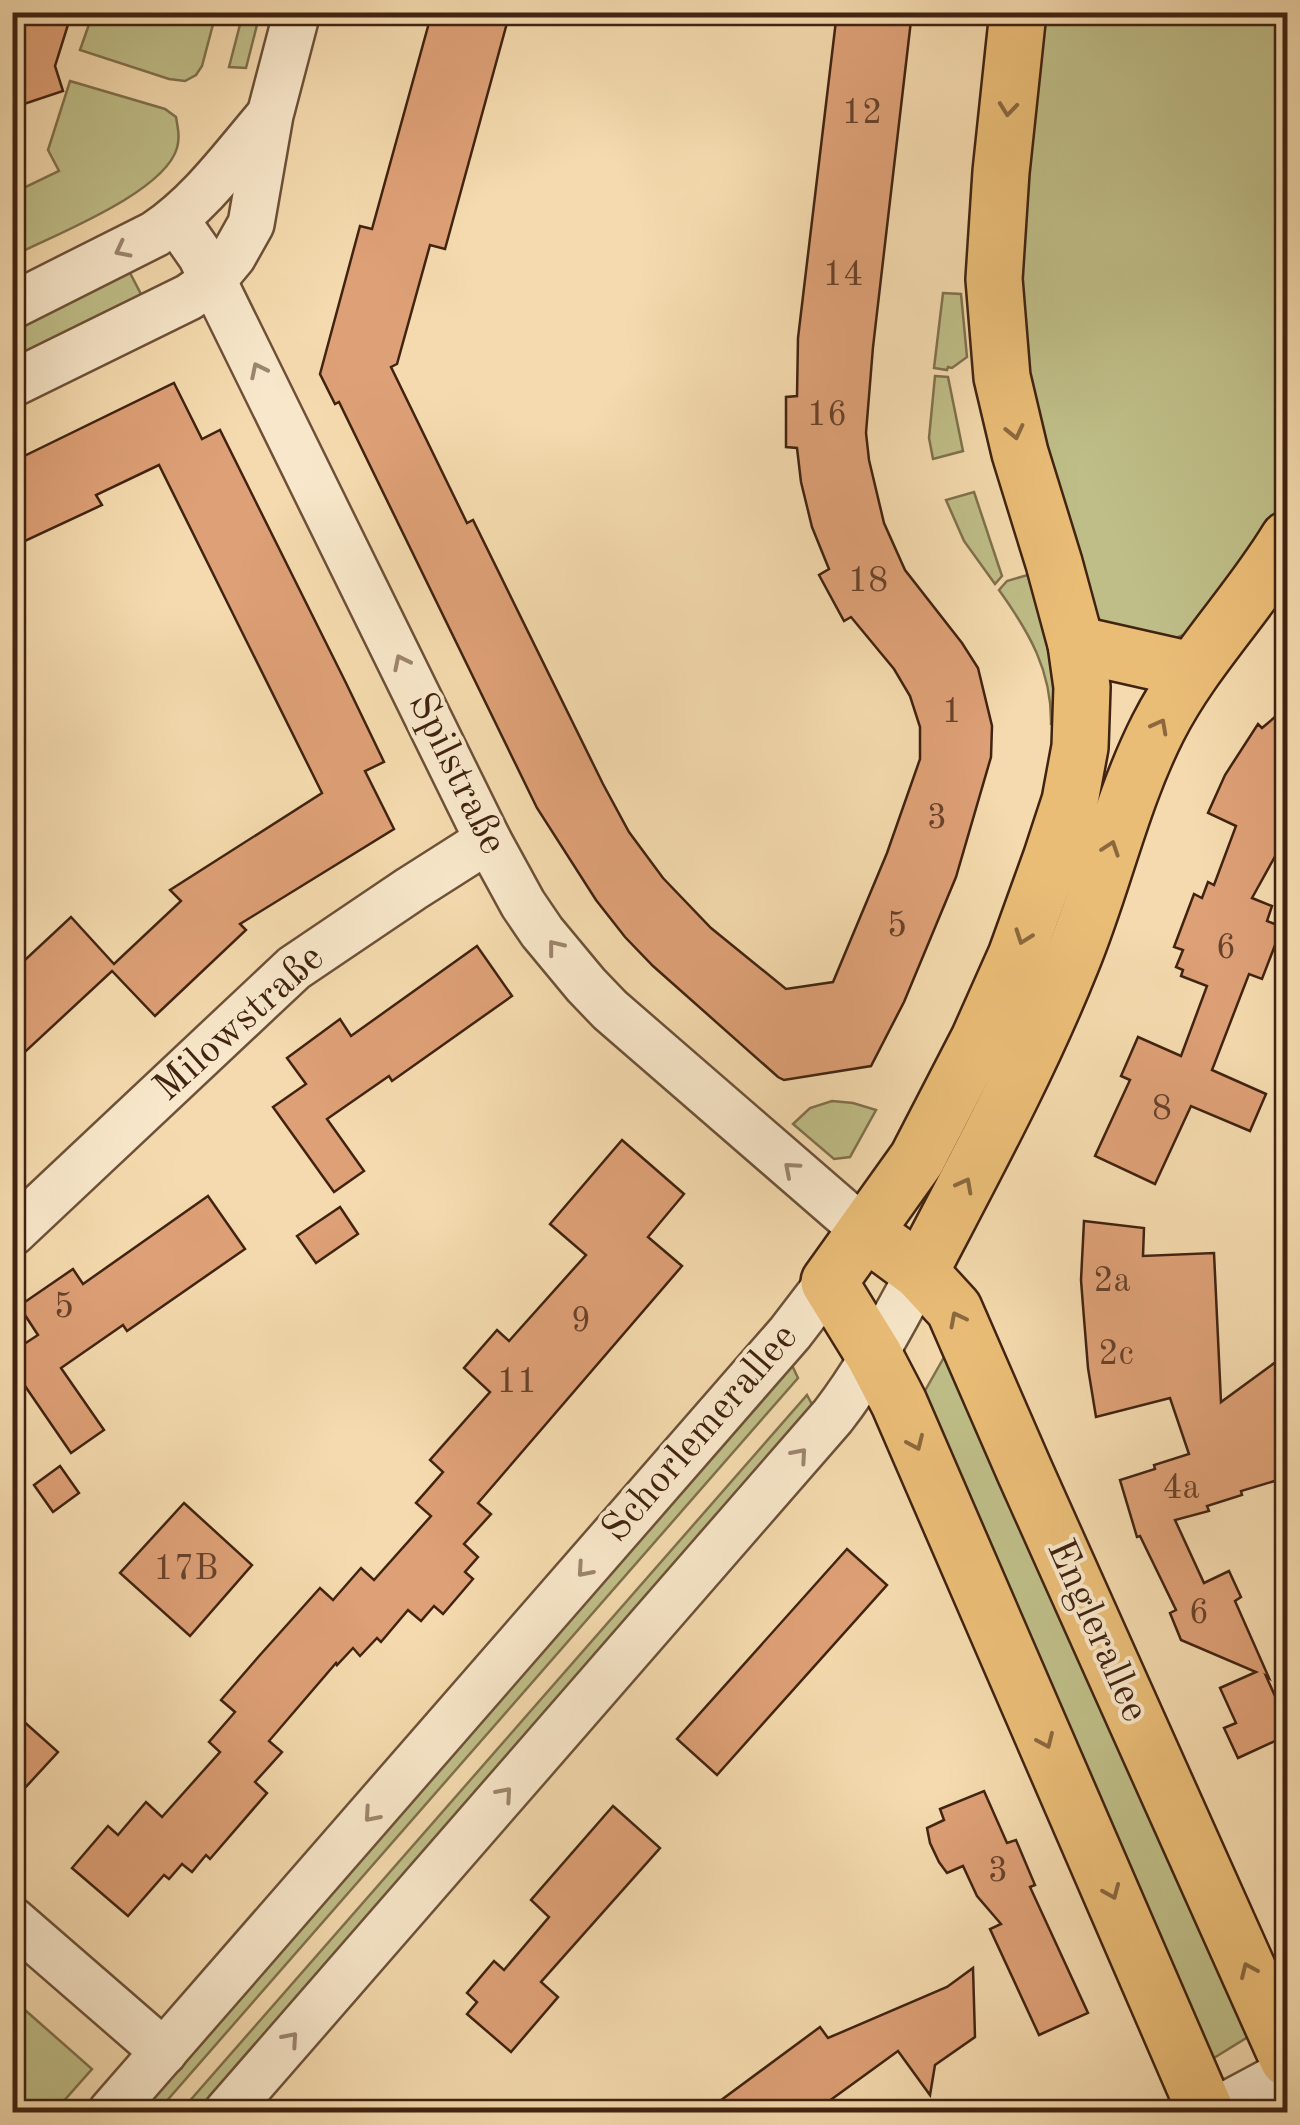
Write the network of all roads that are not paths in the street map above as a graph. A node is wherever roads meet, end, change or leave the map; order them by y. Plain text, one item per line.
1 (296, 12) edge
2 (1018, 12) edge
3 (270, 116) junction
4 (176, 220) junction
5 (213, 280) junction
6 (12, 306) edge
7 (12, 384) edge
8 (1288, 539) edge
9 (1076, 644) junction
10 (1191, 670) junction
11 (488, 840) junction
12 (866, 1232) junction
13 (12, 1233) edge
14 (920, 1272) junction
15 (828, 1282) junction
16 (874, 1355) junction
17 (12, 1920) edge
18 (164, 2052) junction
19 (1288, 2059) edge
20 (1288, 2072) edge
21 (111, 2112) edge
22 (228, 2112) edge
23 (1209, 2112) edge

1 - 3 street
2 -> 9 main road, Schorlemerallee
3 - 4 street
3 - 5 street
4 - 5 street, Spilstraße
4 -> 6 street
5 - 7 street
11 -> 5 street, Spilstraße
8 - 10 main road, Schorlemerallee
9 - 10 main road
9 -> 12 main road, Schorlemerallee
14 -> 10 main road, Schorlemerallee
12 -> 11 street, Spilstraße
11 - 13 street, Milowstraße
12 - 14 main road, Englerallee
12 - 15 main road, Schorlemerallee
14 - 16 street, Schorlemerallee
19 -> 14 main road, Englerallee
15 - 16 main road
15 -> 18 street, Schorlemerallee
22 -> 16 street, Schorlemerallee
16 -> 23 main road
17 - 18 street
18 - 21 street, Schorlemerallee
20 - 23 street

